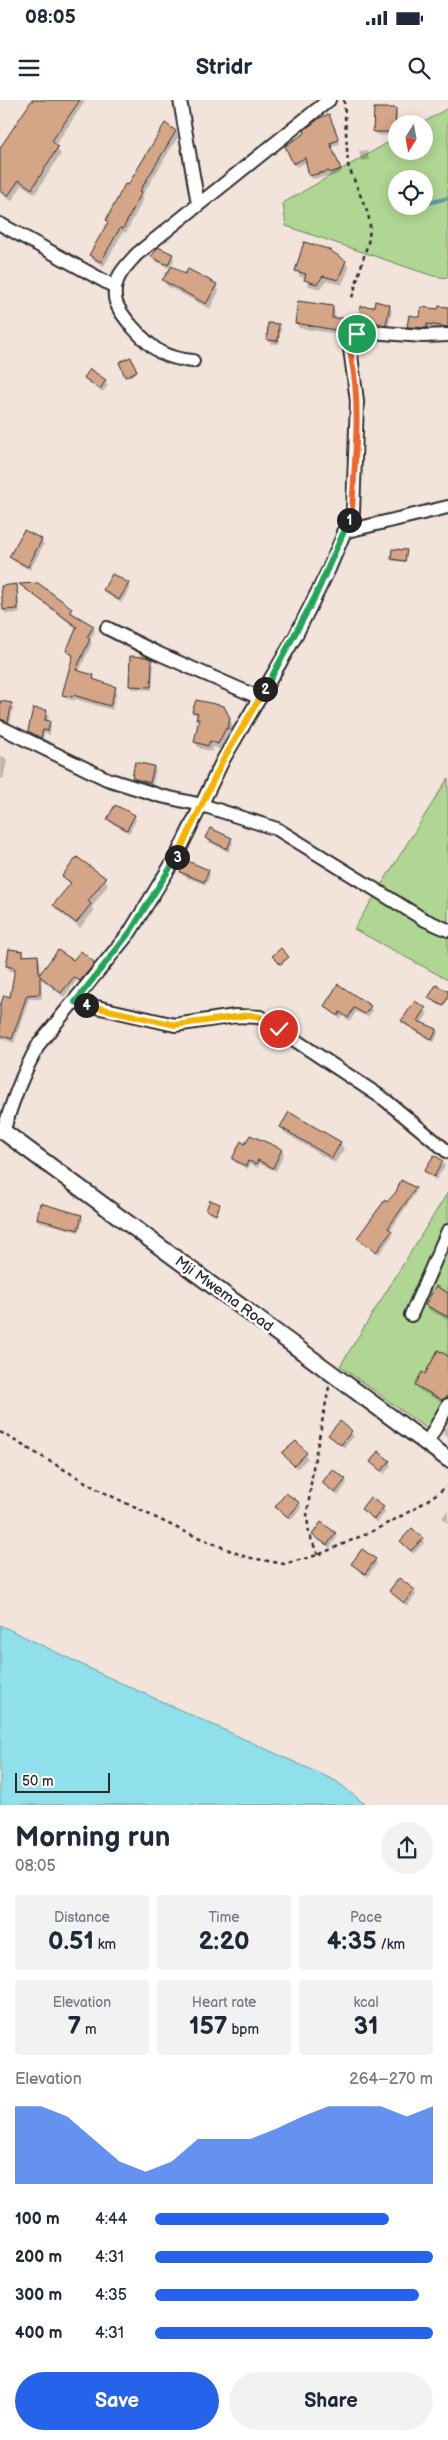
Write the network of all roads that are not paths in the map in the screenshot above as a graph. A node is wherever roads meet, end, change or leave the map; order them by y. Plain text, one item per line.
1 (180, 100) edge
2 (329, 100) edge
3 (198, 204) junction
4 (0, 224) edge
5 (115, 287) junction
6 (448, 335) edge
7 (193, 361) dead end
8 (448, 507) edge
9 (344, 532) junction
10 (107, 628) dead end
11 (260, 698) junction
12 (0, 727) edge
13 (202, 805) junction
14 (448, 930) edge
15 (75, 1002) junction
16 (2, 1130) edge
17 (448, 1152) edge
18 (448, 1231) edge
19 (412, 1315) dead end
20 (448, 1405) edge
21 (426, 1443) junction
22 (448, 1459) edge

1 - 3 street
2 - 3 street
3 - 5 street
4 - 5 street
5 - 7 street
6 - 9 street
8 - 9 street
9 - 11 street
10 - 11 street
11 - 13 street
12 - 13 street
13 - 14 street
13 - 15 street
15 - 16 street
15 - 17 street
16 - 21 main road, Mji Mwema Road
18 - 19 street
20 - 21 street
21 - 22 main road, Mji Mwema Road

